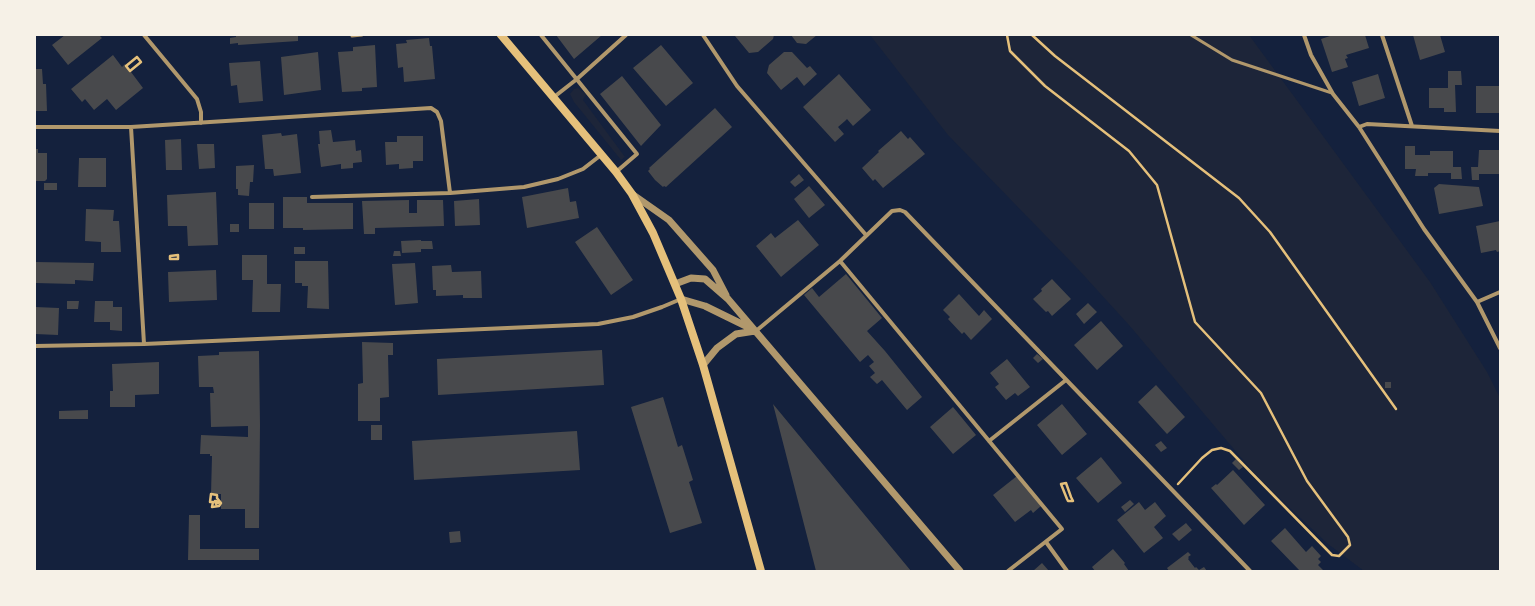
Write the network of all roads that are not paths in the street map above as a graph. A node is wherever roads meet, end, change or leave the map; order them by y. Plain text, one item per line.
1 (144, 35) edge
2 (362, 35) edge
3 (501, 35) edge
4 (541, 35) edge
5 (626, 35) edge
6 (703, 35) edge
7 (1191, 35) edge
8 (1304, 35) edge
9 (1382, 35) edge
10 (352, 36) dead end
11 (577, 79) junction
12 (1333, 94) junction
13 (553, 97) junction
14 (201, 123) junction
15 (1412, 126) junction
16 (35, 127) edge
17 (132, 127) junction
18 (1359, 127) junction
19 (1500, 131) edge
20 (602, 155) junction
21 (616, 172) junction
22 (450, 193) junction
23 (632, 194) junction
24 (312, 197) dead end
25 (866, 235) junction
26 (840, 261) junction
27 (675, 284) junction
28 (1500, 292) edge
29 (728, 298) junction
30 (681, 299) junction
31 (1477, 302) junction
32 (756, 331) junction
33 (144, 344) junction
34 (35, 346) edge
35 (1500, 348) edge
36 (703, 365) junction
37 (1066, 380) junction
38 (989, 441) junction
39 (1046, 542) junction
40 (761, 571) edge
41 (960, 571) edge
42 (1008, 571) edge
43 (1068, 571) edge
44 (1250, 571) edge

1 - 14 street
2 - 10 lane
3 - 13 main road
4 - 11 street
5 - 11 street
6 - 25 street
7 - 12 lane
8 - 12 street
9 - 15 street
11 - 13 street
11 - 21 street
12 - 18 street
13 - 20 main road
14 - 17 street
14 - 22 street
15 - 18 street
15 - 19 street
16 - 17 street
17 - 33 street
18 - 31 street
20 - 21 main road
20 - 22 street
21 - 23 main road
22 - 24 street
23 - 27 main road
23 - 29 street
25 - 26 street
25 - 37 street
26 - 32 street
26 - 38 street
27 - 29 street
27 - 30 main road
28 - 31 street
29 - 32 street
30 - 32 street
30 - 33 street
30 - 36 main road
31 - 35 street
32 - 36 street
32 - 41 street
33 - 34 street
36 - 40 main road
37 - 38 street
37 - 44 street
38 - 39 street
39 - 42 street
39 - 43 street

